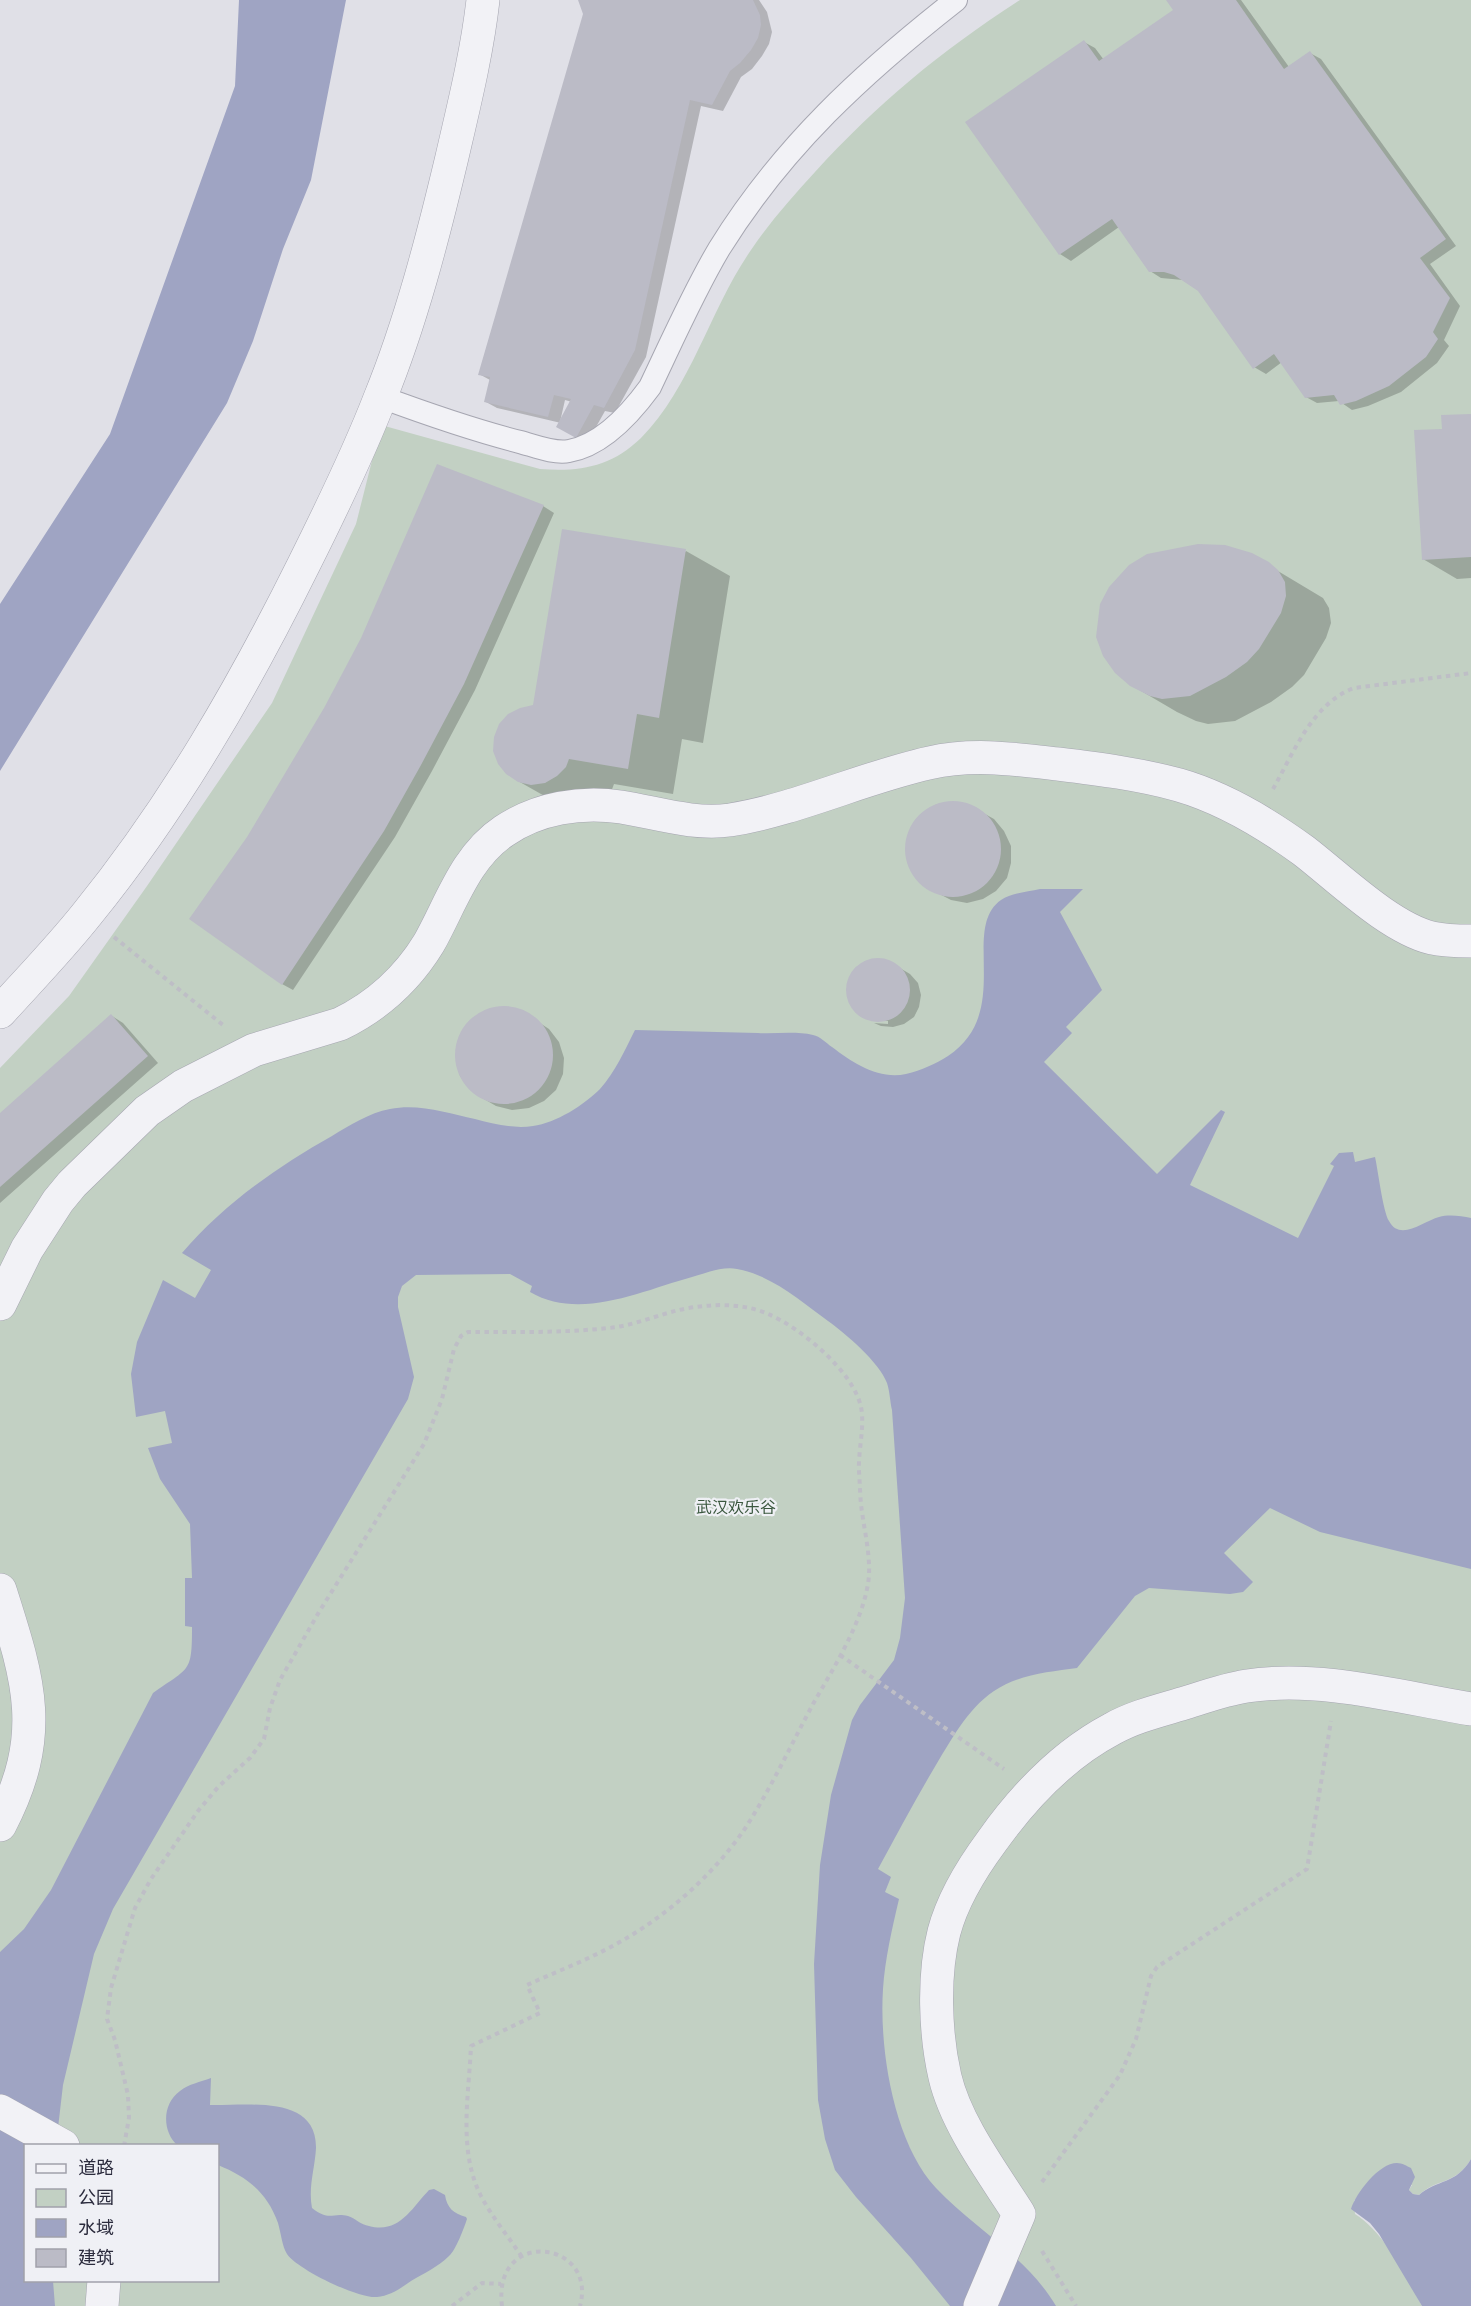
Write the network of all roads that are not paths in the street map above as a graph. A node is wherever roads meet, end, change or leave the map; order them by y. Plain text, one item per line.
1 (483, 0) edge
2 (956, 0) edge
3 (381, 397) junction
4 (1471, 941) edge
5 (0, 1012) edge
6 (0, 1304) edge
7 (0, 1590) edge
8 (1471, 1709) edge
9 (0, 1825) edge
10 (0, 2110) edge
11 (61, 2144) edge
12 (104, 2282) edge
13 (102, 2306) edge
14 (980, 2306) edge

1 - 3 street
2 - 3 lane
3 - 5 street
4 - 6 street
7 - 9 street
8 - 14 street
10 - 11 street
12 - 13 street

